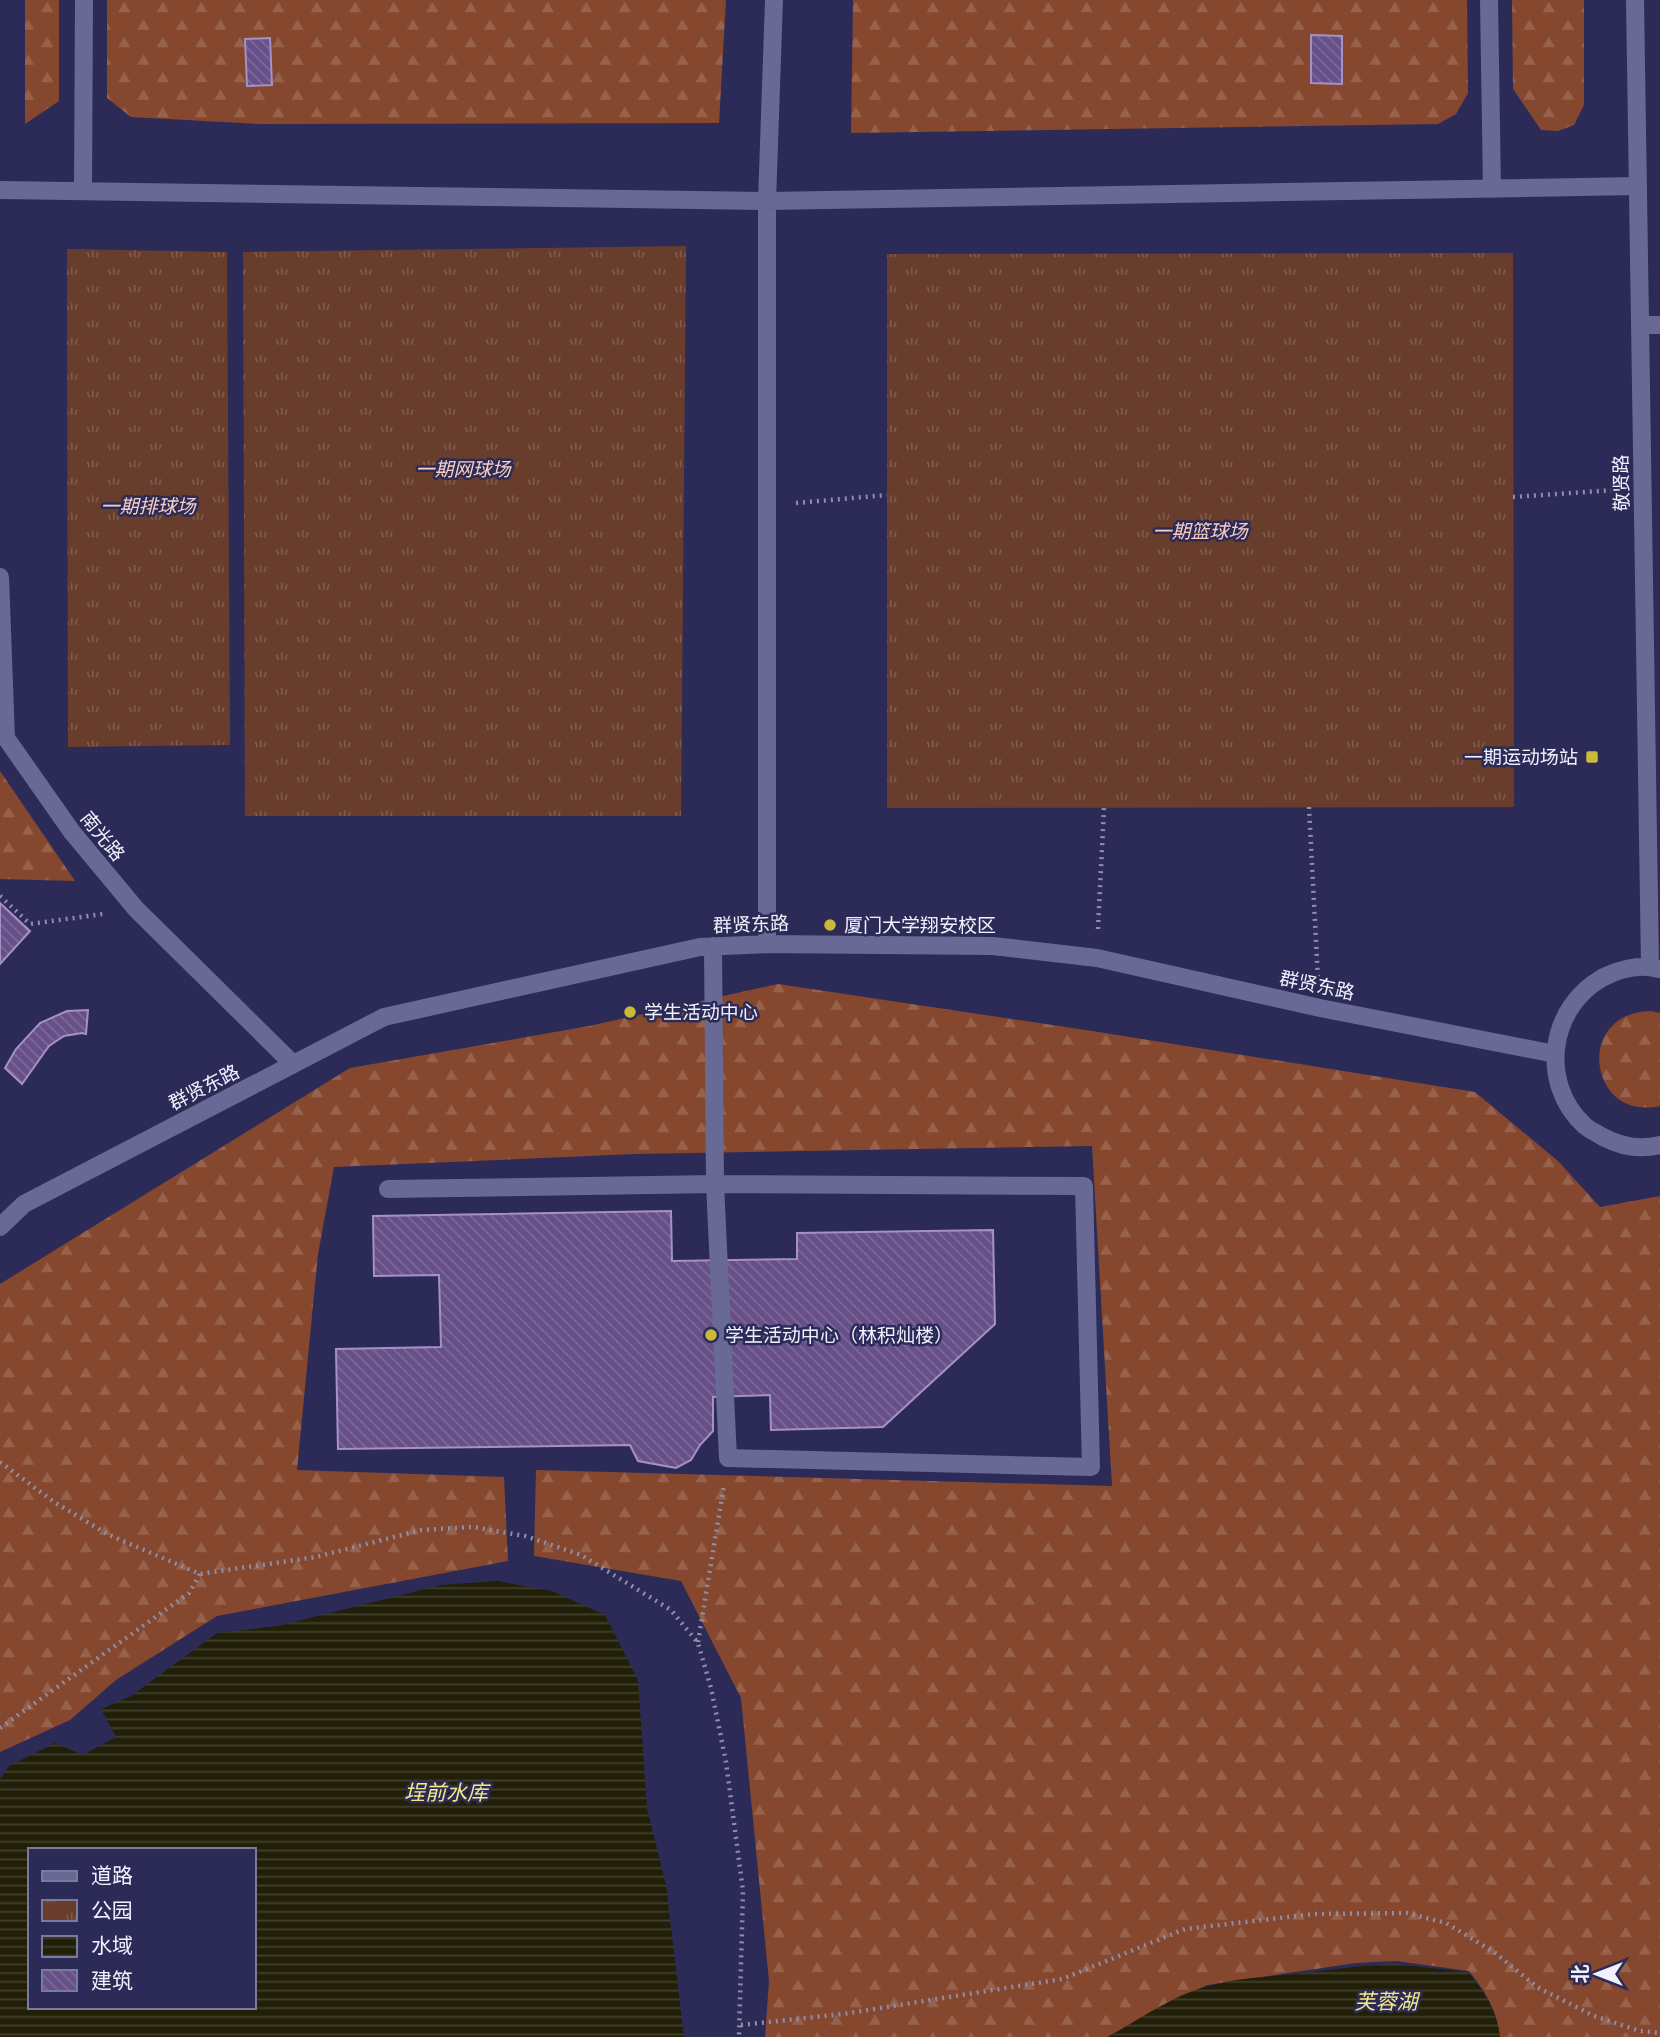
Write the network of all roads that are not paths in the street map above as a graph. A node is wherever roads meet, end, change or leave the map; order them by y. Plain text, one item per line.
1 (84, 0) edge
2 (774, 0) edge
3 (1489, 0) edge
4 (1635, 0) edge
5 (1637, 186) junction
6 (1492, 189) junction
7 (0, 190) edge
8 (83, 191) junction
9 (766, 201) junction
10 (1640, 325) junction
11 (1660, 325) edge
12 (0, 577) edge
13 (767, 944) junction
14 (713, 946) junction
15 (1655, 968) edge
16 (1555, 1054) junction
17 (293, 1064) junction
18 (1660, 1145) edge
19 (715, 1184) junction
20 (388, 1189) dead end
21 (0, 1227) edge

1 - 8 street
2 - 9 street
3 - 6 street
4 - 5 street, 敬贤路
5 - 6 street
5 - 10 street, 敬贤路
6 - 9 street
7 - 8 street
8 - 9 street
9 - 13 street
10 - 11 street
10 - 15 street, 敬贤路
12 - 17 street, 南光路
13 - 14 street, 群贤东路
13 - 16 street, 群贤东路
14 - 17 street, 群贤东路
14 - 19 street
15 - 16 street
16 - 18 street
17 - 21 street, 群贤东路
19 - 19 street
19 - 20 street

